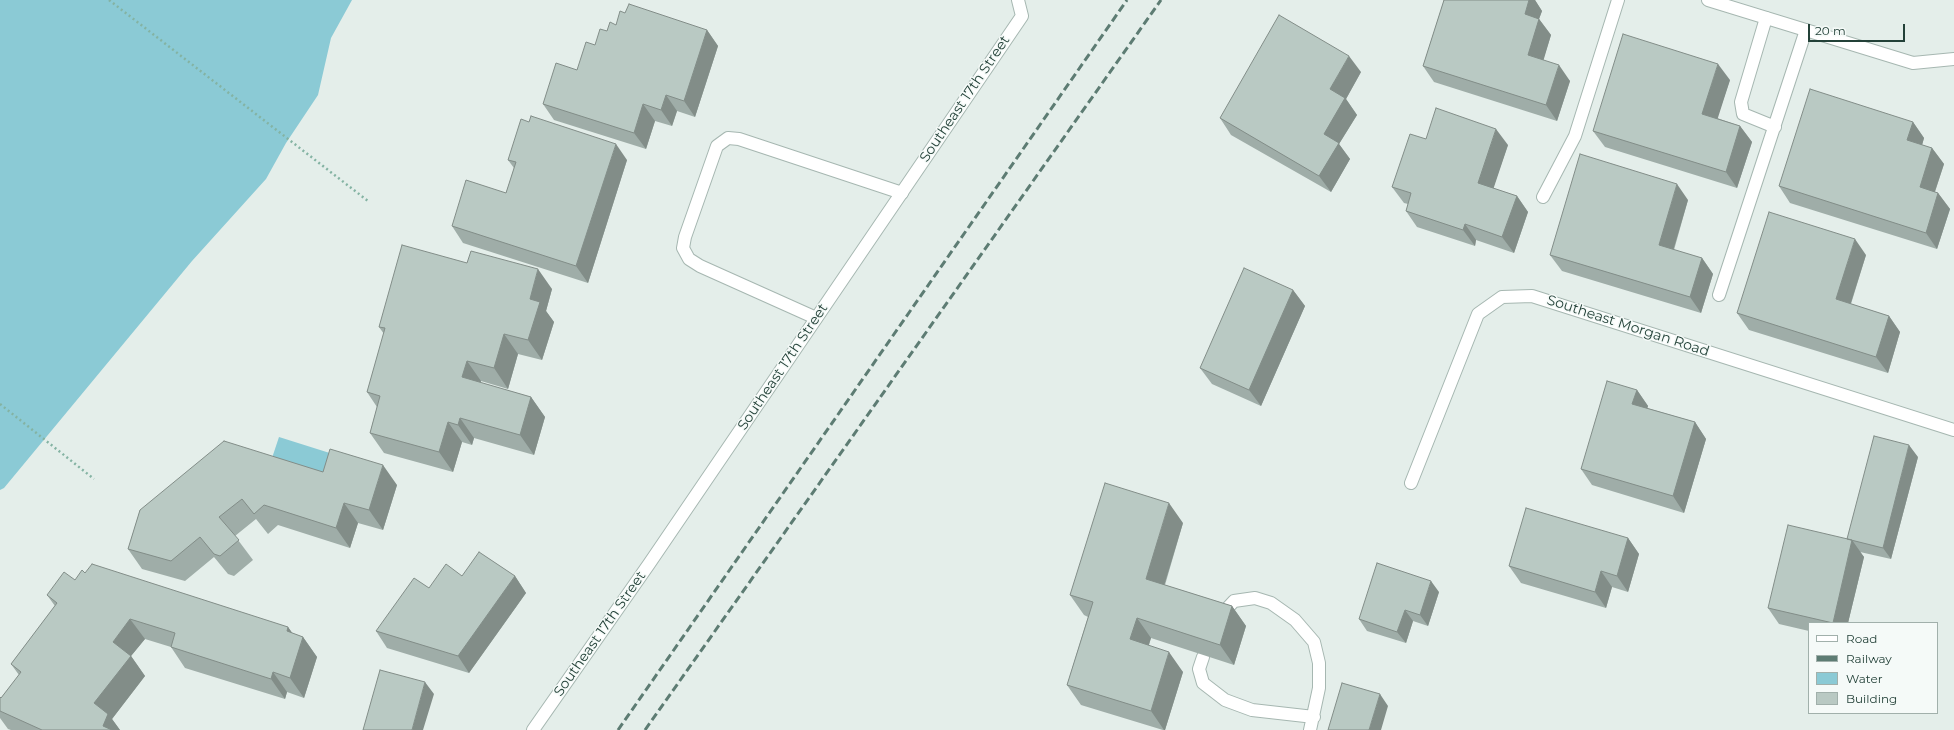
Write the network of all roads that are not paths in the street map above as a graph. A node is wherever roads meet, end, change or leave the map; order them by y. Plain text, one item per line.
1 (1018, 0) edge
2 (1618, 0) edge
3 (1708, 0) edge
4 (1766, 18) junction
5 (1806, 30) junction
6 (1954, 59) edge
7 (1774, 127) junction
8 (902, 193) junction
9 (1543, 197) dead end
10 (1719, 294) dead end
11 (816, 318) junction
12 (1954, 430) edge
13 (1411, 483) dead end
14 (1220, 616) edge
15 (1203, 657) edge
16 (1314, 717) junction
17 (533, 730) edge
18 (1310, 730) edge

1 - 8 street, Southeast 17th Street
2 - 9 street
3 - 4 street
4 - 5 street
4 - 7 street
5 - 6 street
5 - 7 street
7 - 10 street
8 - 11 street, Southeast 17th Street
8 - 11 street
11 - 17 street, Southeast 17th Street
12 - 13 street, Southeast Morgan Road
14 - 16 street
15 - 16 street
16 - 18 street

